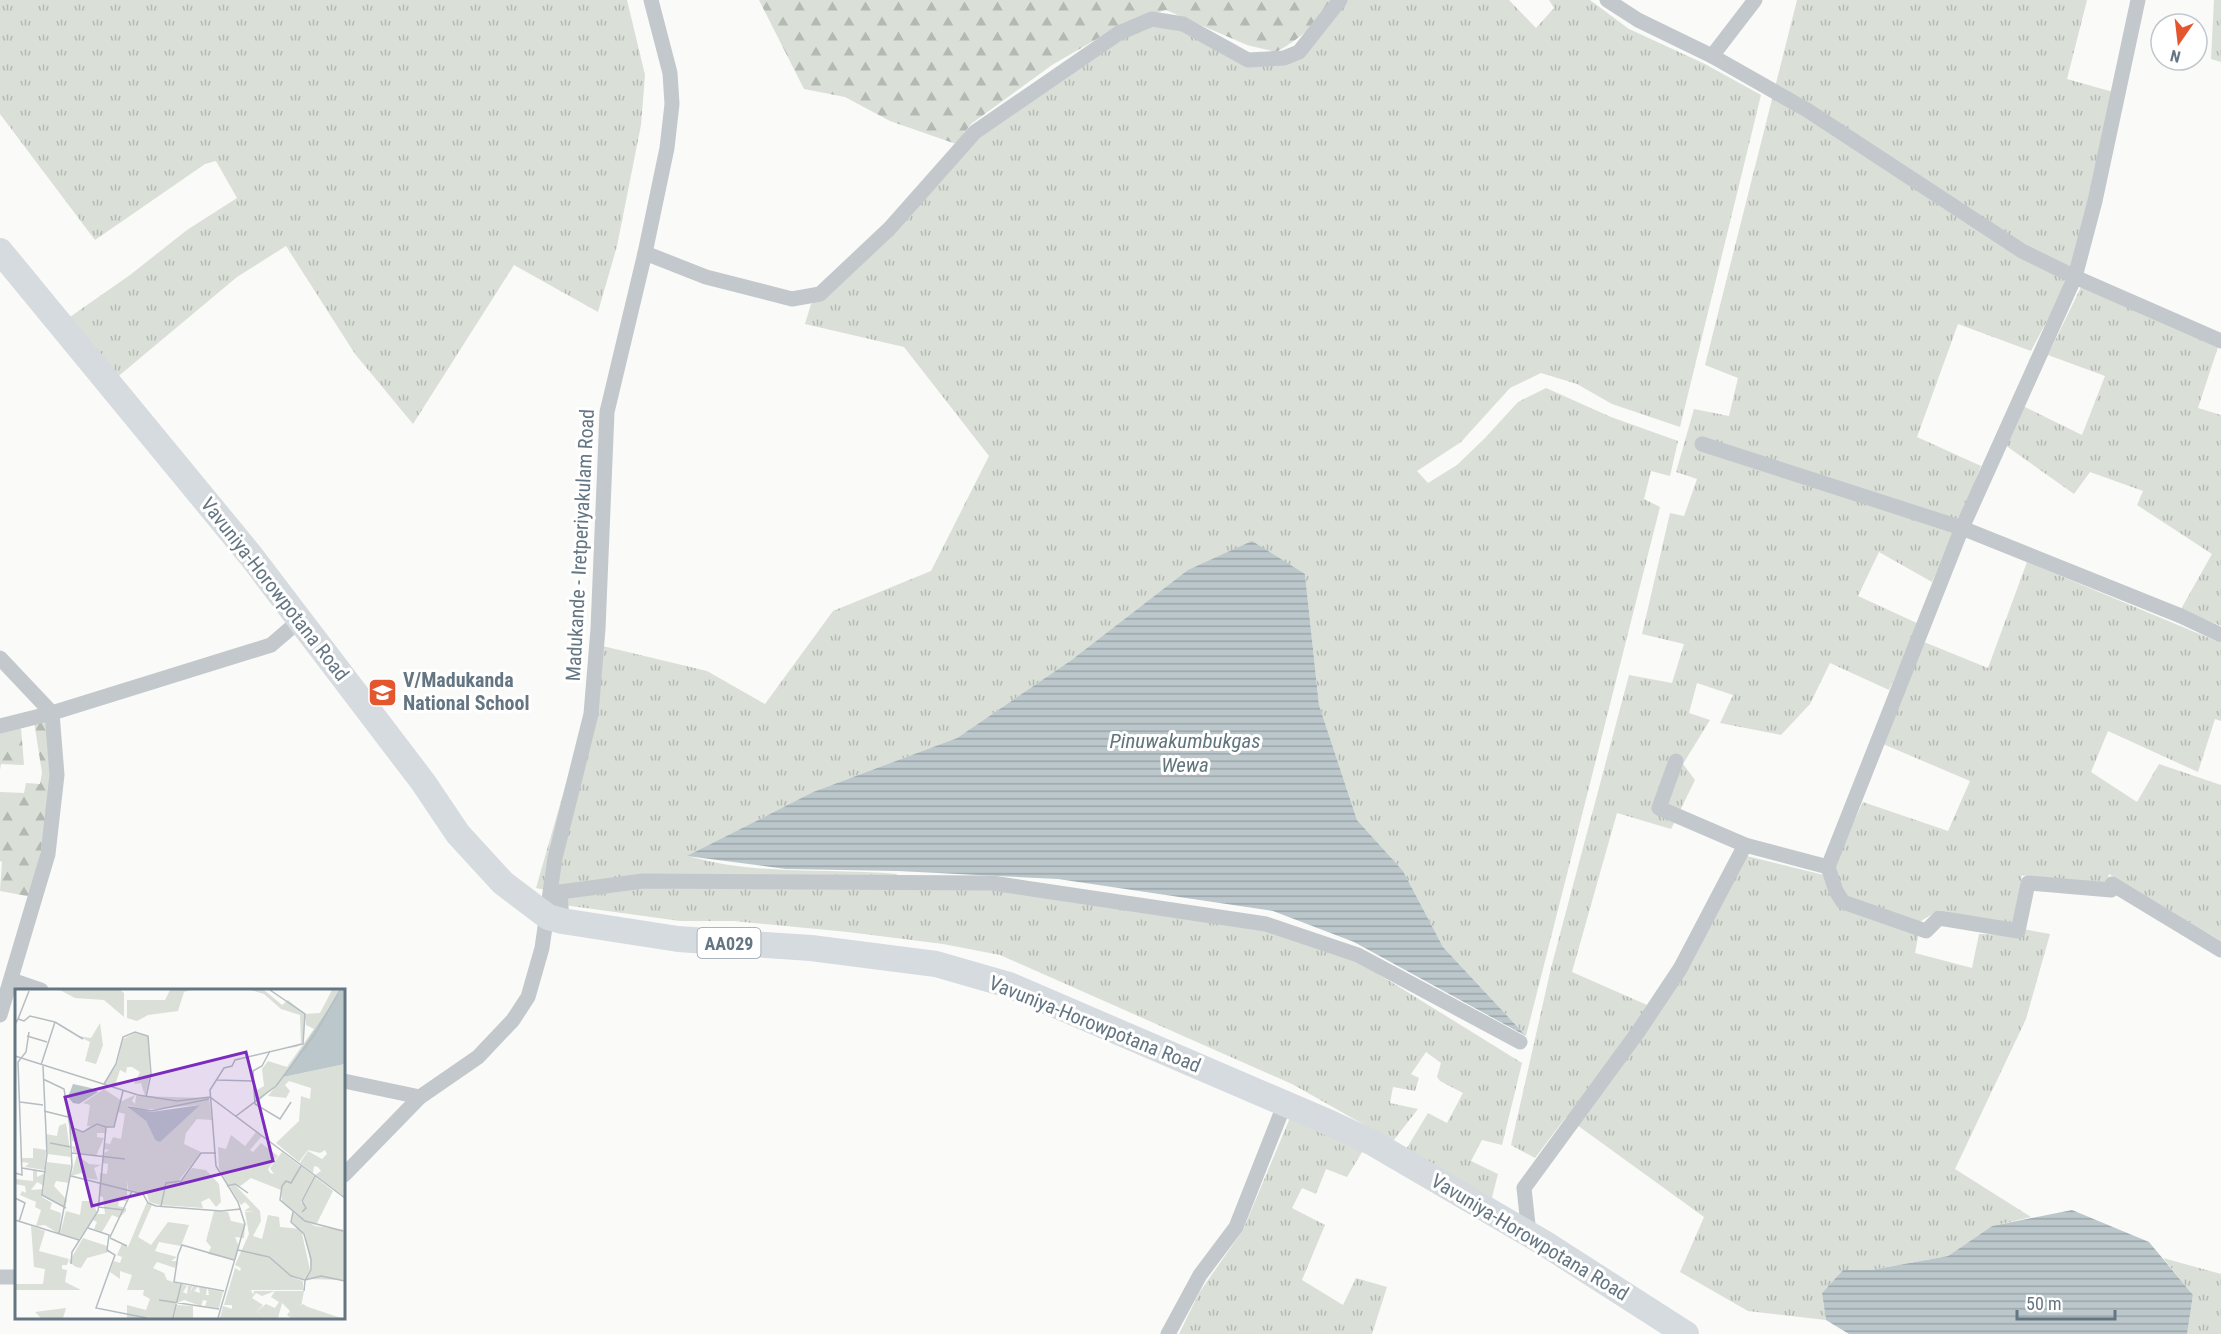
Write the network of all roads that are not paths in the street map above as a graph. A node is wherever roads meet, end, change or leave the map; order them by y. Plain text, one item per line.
1 (651, 0) edge
2 (1340, 0) edge
3 (1607, 0) edge
4 (1755, 0) edge
5 (2138, 0) edge
6 (1712, 56) junction
7 (0, 251) edge
8 (645, 253) junction
9 (2075, 277) junction
10 (2221, 341) edge
11 (1702, 444) dead end
12 (1962, 528) junction
13 (300, 620) junction
14 (2221, 635) edge
15 (0, 658) edge
16 (52, 713) junction
17 (0, 726) edge
18 (1676, 761) dead end
19 (1745, 845) junction
20 (1828, 867) junction
21 (555, 919) junction
22 (2221, 950) edge
23 (12, 980) junction
24 (38, 989) edge
25 (0, 1015) edge
26 (1520, 1042) dead end
27 (345, 1081) edge
28 (420, 1096) junction
29 (1285, 1103) junction
30 (345, 1174) edge
31 (1529, 1234) junction
32 (1167, 1334) edge
33 (1686, 1334) edge

1 - 8 street, Madukande - Iretperiyakulam Road
2 - 8 street
3 - 6 street
4 - 6 street
5 - 9 street
6 - 9 street
7 - 13 highway, Vavuniya-Horowpotana Road / AA029
8 - 21 street, Madukande - Iretperiyakulam Road
9 - 10 street
9 - 12 street
11 - 12 street
12 - 14 street
12 - 20 street
13 - 16 street
13 - 21 highway, Vavuniya-Horowpotana Road / AA029
15 - 16 street
16 - 17 street
16 - 23 street
18 - 19 street
19 - 20 street
19 - 31 street
20 - 22 street
21 - 26 street
21 - 28 street
21 - 29 highway, Vavuniya-Horowpotana Road / AA029
23 - 24 street
23 - 25 street
27 - 28 street
28 - 30 street
29 - 31 highway, Vavuniya-Horowpotana Road / AA029
29 - 32 street
31 - 33 highway, Vavuniya-Horowpotana Road / AA029

